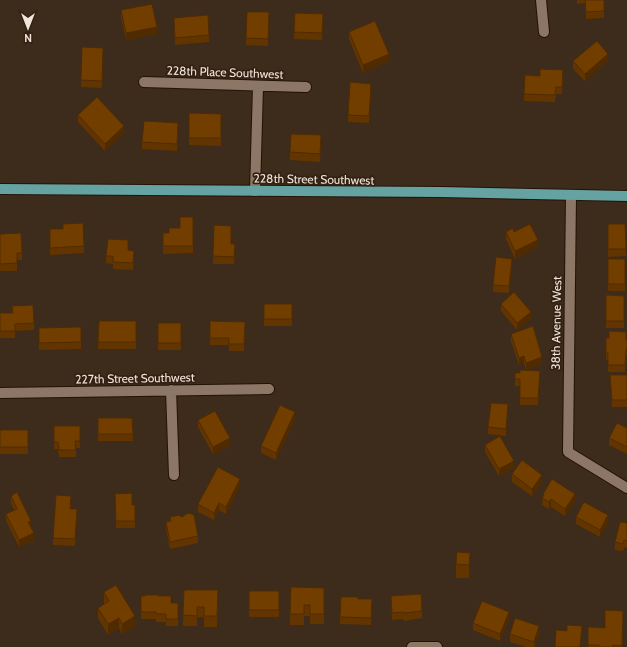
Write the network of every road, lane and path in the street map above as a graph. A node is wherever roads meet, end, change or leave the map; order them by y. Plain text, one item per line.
1 (541, 0) edge
2 (544, 32) dead end
3 (144, 82) dead end
4 (258, 86) junction
5 (306, 87) dead end
6 (0, 189) edge
7 (255, 191) junction
8 (571, 196) junction
9 (627, 196) edge
10 (270, 389) dead end
11 (171, 390) junction
12 (0, 393) edge
13 (174, 475) dead end
14 (627, 488) edge
15 (412, 647) edge
16 (437, 647) edge

1 - 2 street
3 - 4 street, 228th Place Southwest
4 - 5 street, 228th Place Southwest
4 - 7 street
6 - 7 main road, 228th Street Southwest
7 - 8 main road, 228th Street Southwest
8 - 9 main road, 228th Street Southwest
8 - 14 street, 38th Avenue West
10 - 11 street, 227th Street Southwest
11 - 12 street, 227th Street Southwest
11 - 13 street
15 - 16 street

